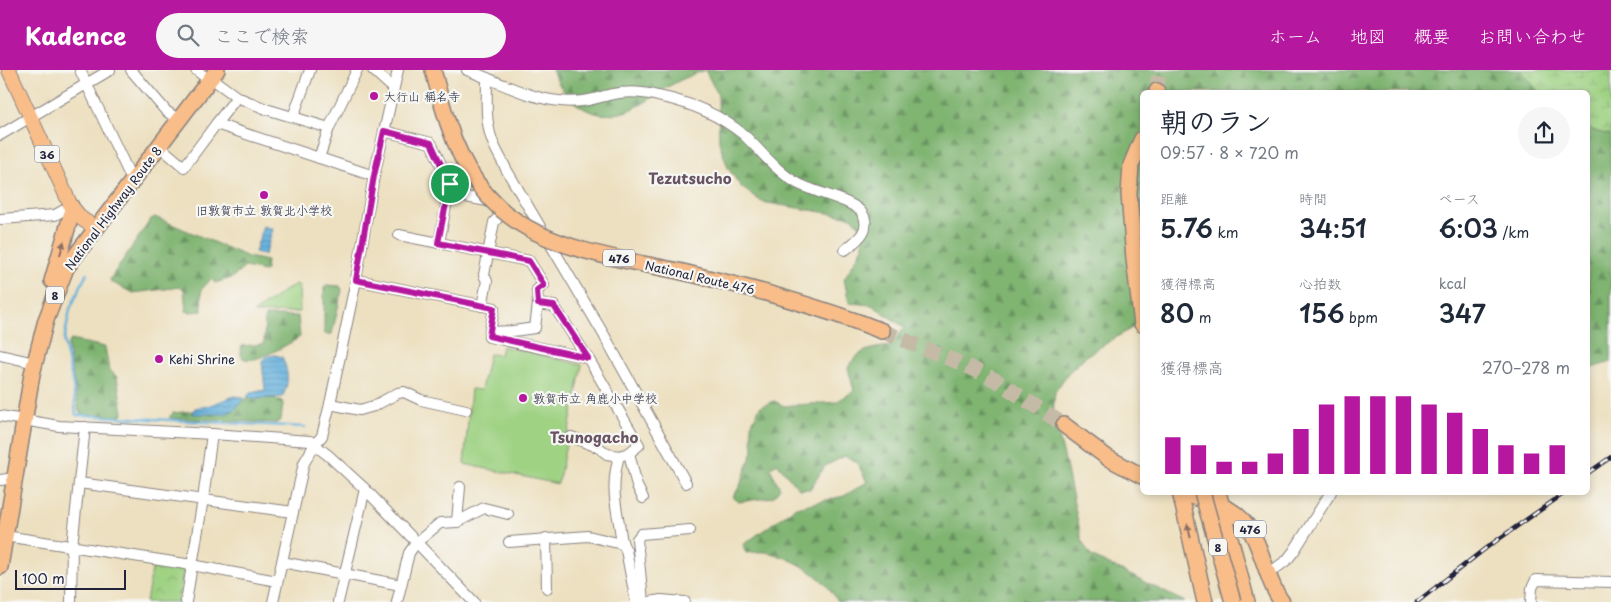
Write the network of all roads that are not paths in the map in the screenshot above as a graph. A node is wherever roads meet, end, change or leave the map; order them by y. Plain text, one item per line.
1 (9, 70) edge
2 (80, 70) edge
3 (110, 70) edge
4 (131, 70) edge
5 (196, 70) edge
6 (310, 70) edge
7 (357, 70) edge
8 (373, 70) edge
9 (398, 70) edge
10 (433, 70) edge
11 (472, 71) edge
12 (212, 76) edge
13 (487, 78) junction
14 (86, 83) junction
15 (394, 88) junction
16 (236, 97) junction
17 (293, 117) junction
18 (30, 118) junction
19 (178, 120) junction
20 (216, 124) junction
21 (329, 128) junction
22 (384, 131) junction
23 (0, 135) edge
24 (1140, 143) edge
25 (159, 146) junction
26 (318, 158) junction
27 (374, 176) junction
28 (132, 180) junction
29 (449, 194) junction
30 (71, 206) junction
31 (0, 219) edge
32 (96, 228) junction
33 (399, 235) dead end
34 (438, 243) junction
35 (845, 250) dead end
36 (488, 253) junction
37 (356, 280) junction
38 (538, 304) junction
39 (482, 306) junction
40 (1140, 307) edge
41 (48, 312) junction
42 (882, 331) tunnel mouth
43 (490, 332) junction
44 (0, 355) edge
45 (588, 358) junction
46 (35, 363) junction
47 (330, 404) junction
48 (466, 410) dead end
49 (0, 416) edge
50 (23, 420) junction
51 (1064, 425) tunnel mouth
52 (86, 427) junction
53 (212, 434) junction
54 (571, 437) dead end
55 (315, 444) junction
56 (624, 454) junction
57 (1140, 475) edge
58 (7, 479) edge
59 (79, 483) junction
60 (686, 483) dead end
61 (460, 487) dead end
62 (365, 489) junction
63 (1180, 495) edge
64 (1193, 495) edge
65 (1203, 495) edge
66 (1329, 495) edge
67 (643, 498) dead end
68 (203, 499) junction
69 (1220, 499) edge
70 (292, 512) junction
71 (508, 514) dead end
72 (457, 522) junction
73 (690, 530) dead end
74 (5, 536) junction
75 (546, 538) junction
76 (416, 542) junction
77 (509, 542) dead end
78 (622, 544) junction
79 (72, 546) junction
80 (282, 562) junction
81 (192, 565) junction
82 (0, 567) edge
83 (1268, 574) junction
84 (344, 575) junction
85 (277, 581) junction
86 (1611, 582) edge
87 (400, 586) junction
88 (547, 588) dead end
89 (1242, 599) edge
90 (1205, 600) edge
91 (71, 602) edge
92 (186, 602) edge
93 (273, 602) edge
94 (338, 602) edge
95 (397, 602) edge
96 (474, 602) edge
97 (636, 602) edge
98 (643, 602) edge
99 (649, 602) edge
100 (685, 602) edge
101 (1282, 602) edge
102 (1531, 602) edge

1 - 18 main road, 36
2 - 14 street
3 - 14 street
4 - 19 street
5 - 12 street
6 - 17 street
7 - 21 street
8 - 15 street
9 - 15 street
10 - 42 highway, National Route 476 / 476, bridge
11 - 13 street
12 - 16 street
12 - 19 highway, National Highway Route 8 / 8
13 - 35 street
13 - 60 street
14 - 18 street
14 - 28 street
15 - 22 street
16 - 17 street
16 - 20 street
17 - 21 street
18 - 23 street
18 - 30 main road, 36
19 - 25 highway, National Highway Route 8 / 8
20 - 25 street
20 - 26 street
21 - 26 street
22 - 27 street
22 - 29 street
24 - 40 highway
25 - 28 highway, National Highway Route 8 / 8
26 - 27 street
27 - 37 street
28 - 32 highway, National Highway Route 8 / 8
29 - 34 street
29 - 36 street
30 - 31 street
30 - 32 main road, 36
41 -> 30 highway
32 - 41 highway, National Highway Route 8 / 8
33 - 34 street
34 - 36 street
36 - 38 street
36 - 39 street
37 - 39 street
37 - 47 street
38 - 43 street
38 - 45 street
39 - 43 street
41 - 46 highway, National Highway Route 8 / 8
43 - 45 street
44 - 46 street
45 - 56 street
46 - 50 highway, National Highway Route 8 / 8
47 - 48 street
47 - 55 street
49 - 50 street
50 - 52 street
50 - 58 highway, National Highway Route 8 / 8
51 - 57 highway
52 - 53 street
52 - 59 street
53 - 55 street
53 - 68 street
54 - 56 street
55 - 62 street
55 - 70 street
56 - 67 street
56 - 78 street
58 - 74 highway, National Highway Route 8 / 8
59 - 68 street
59 - 79 street
61 - 72 street
62 - 76 street
62 - 84 street
90 -> 63 highway
64 - 69 highway, 476
65 - 89 highway, 8, bridge
66 - 83 street
68 - 70 street
68 - 81 street
69 - 83 highway, 476
69 - 89 highway
70 - 80 street
71 - 72 street
72 - 76 street
73 - 98 street
74 - 79 street
74 - 82 highway, National Highway Route 8 / 8
75 - 77 street
75 - 78 street
75 - 88 street
76 - 87 street
76 - 96 street
78 - 97 street
79 - 81 street
79 - 91 street
80 - 84 street
80 - 85 street
81 - 85 street
81 - 92 street
83 - 101 highway, 476
84 - 87 street
84 - 94 street
85 - 93 street
86 - 102 street
87 - 95 street
99 - 100 street

